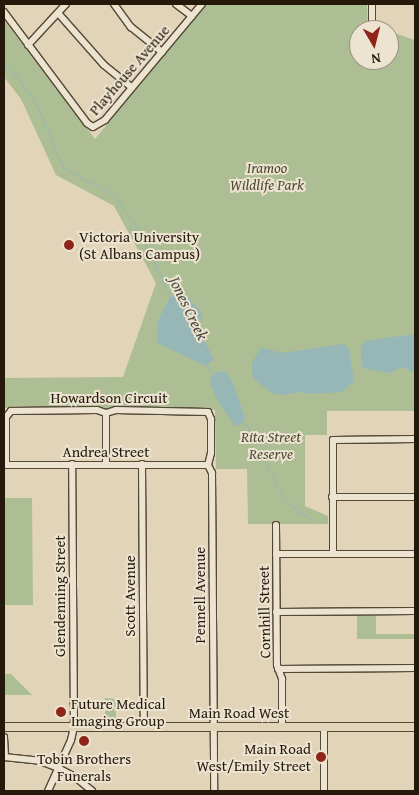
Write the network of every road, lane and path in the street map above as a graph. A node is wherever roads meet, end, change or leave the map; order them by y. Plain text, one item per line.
1 (66, 4) edge
2 (114, 4) edge
3 (176, 4) edge
4 (202, 4) edge
5 (372, 4) edge
6 (4, 12) edge
7 (58, 13) junction
8 (192, 16) junction
9 (372, 20) edge
10 (28, 45) junction
11 (162, 52) junction
12 (132, 88) junction
13 (106, 413) junction
14 (415, 439) edge
15 (72, 464) junction
16 (106, 464) junction
17 (142, 464) junction
18 (5, 465) edge
19 (208, 465) junction
20 (332, 497) junction
21 (415, 497) edge
22 (276, 525) dead end
23 (276, 554) junction
24 (333, 554) junction
25 (415, 554) edge
26 (415, 611) edge
27 (276, 612) junction
28 (278, 668) junction
29 (415, 668) edge
30 (4, 727) edge
31 (74, 727) junction
32 (144, 727) junction
33 (214, 727) junction
34 (282, 727) junction
35 (324, 727) junction
36 (415, 727) edge
37 (4, 737) edge
38 (4, 757) edge
39 (58, 768) junction
40 (48, 791) edge
41 (92, 791) edge
42 (214, 791) edge
43 (324, 791) edge

1 - 7 street
2 - 11 street
3 - 8 street
4 - 8 street, Playhouse Avenue
5 - 9 street
6 - 10 street
7 - 10 street
7 - 12 street
8 - 11 street, Playhouse Avenue
10 - 12 street, Playhouse Avenue
11 - 12 street, Playhouse Avenue
13 - 16 street
13 - 18 street, Howardson Circuit
13 - 19 street, Howardson Circuit
14 - 20 street
15 - 16 street, Andrea Street
15 - 18 street, Andrea Street
15 - 31 street, Glendenning Street
16 - 17 street, Andrea Street
17 - 19 street, Andrea Street
17 - 32 street, Scott Avenue
19 - 33 street, Pennell Avenue
20 - 21 street
20 - 24 street
22 - 23 street, Cornhill Street
23 - 24 street
23 - 27 street, Cornhill Street
24 - 25 street
26 - 27 street
27 - 28 street, Cornhill Street
28 - 29 street
28 - 34 street, Cornhill Street
30 - 31 main road, Main Road West
31 - 32 main road, Main Road West
31 - 39 street, Glendenning Street
32 - 33 main road, Main Road West
33 - 34 main road, Main Road West
33 - 42 street, Pennell Avenue
34 - 35 main road, Main Road West
35 - 36 main road, Main Road West
35 - 43 street
37 - 38 street
38 - 39 street
39 - 40 street, Glendenning Street
39 - 41 street

